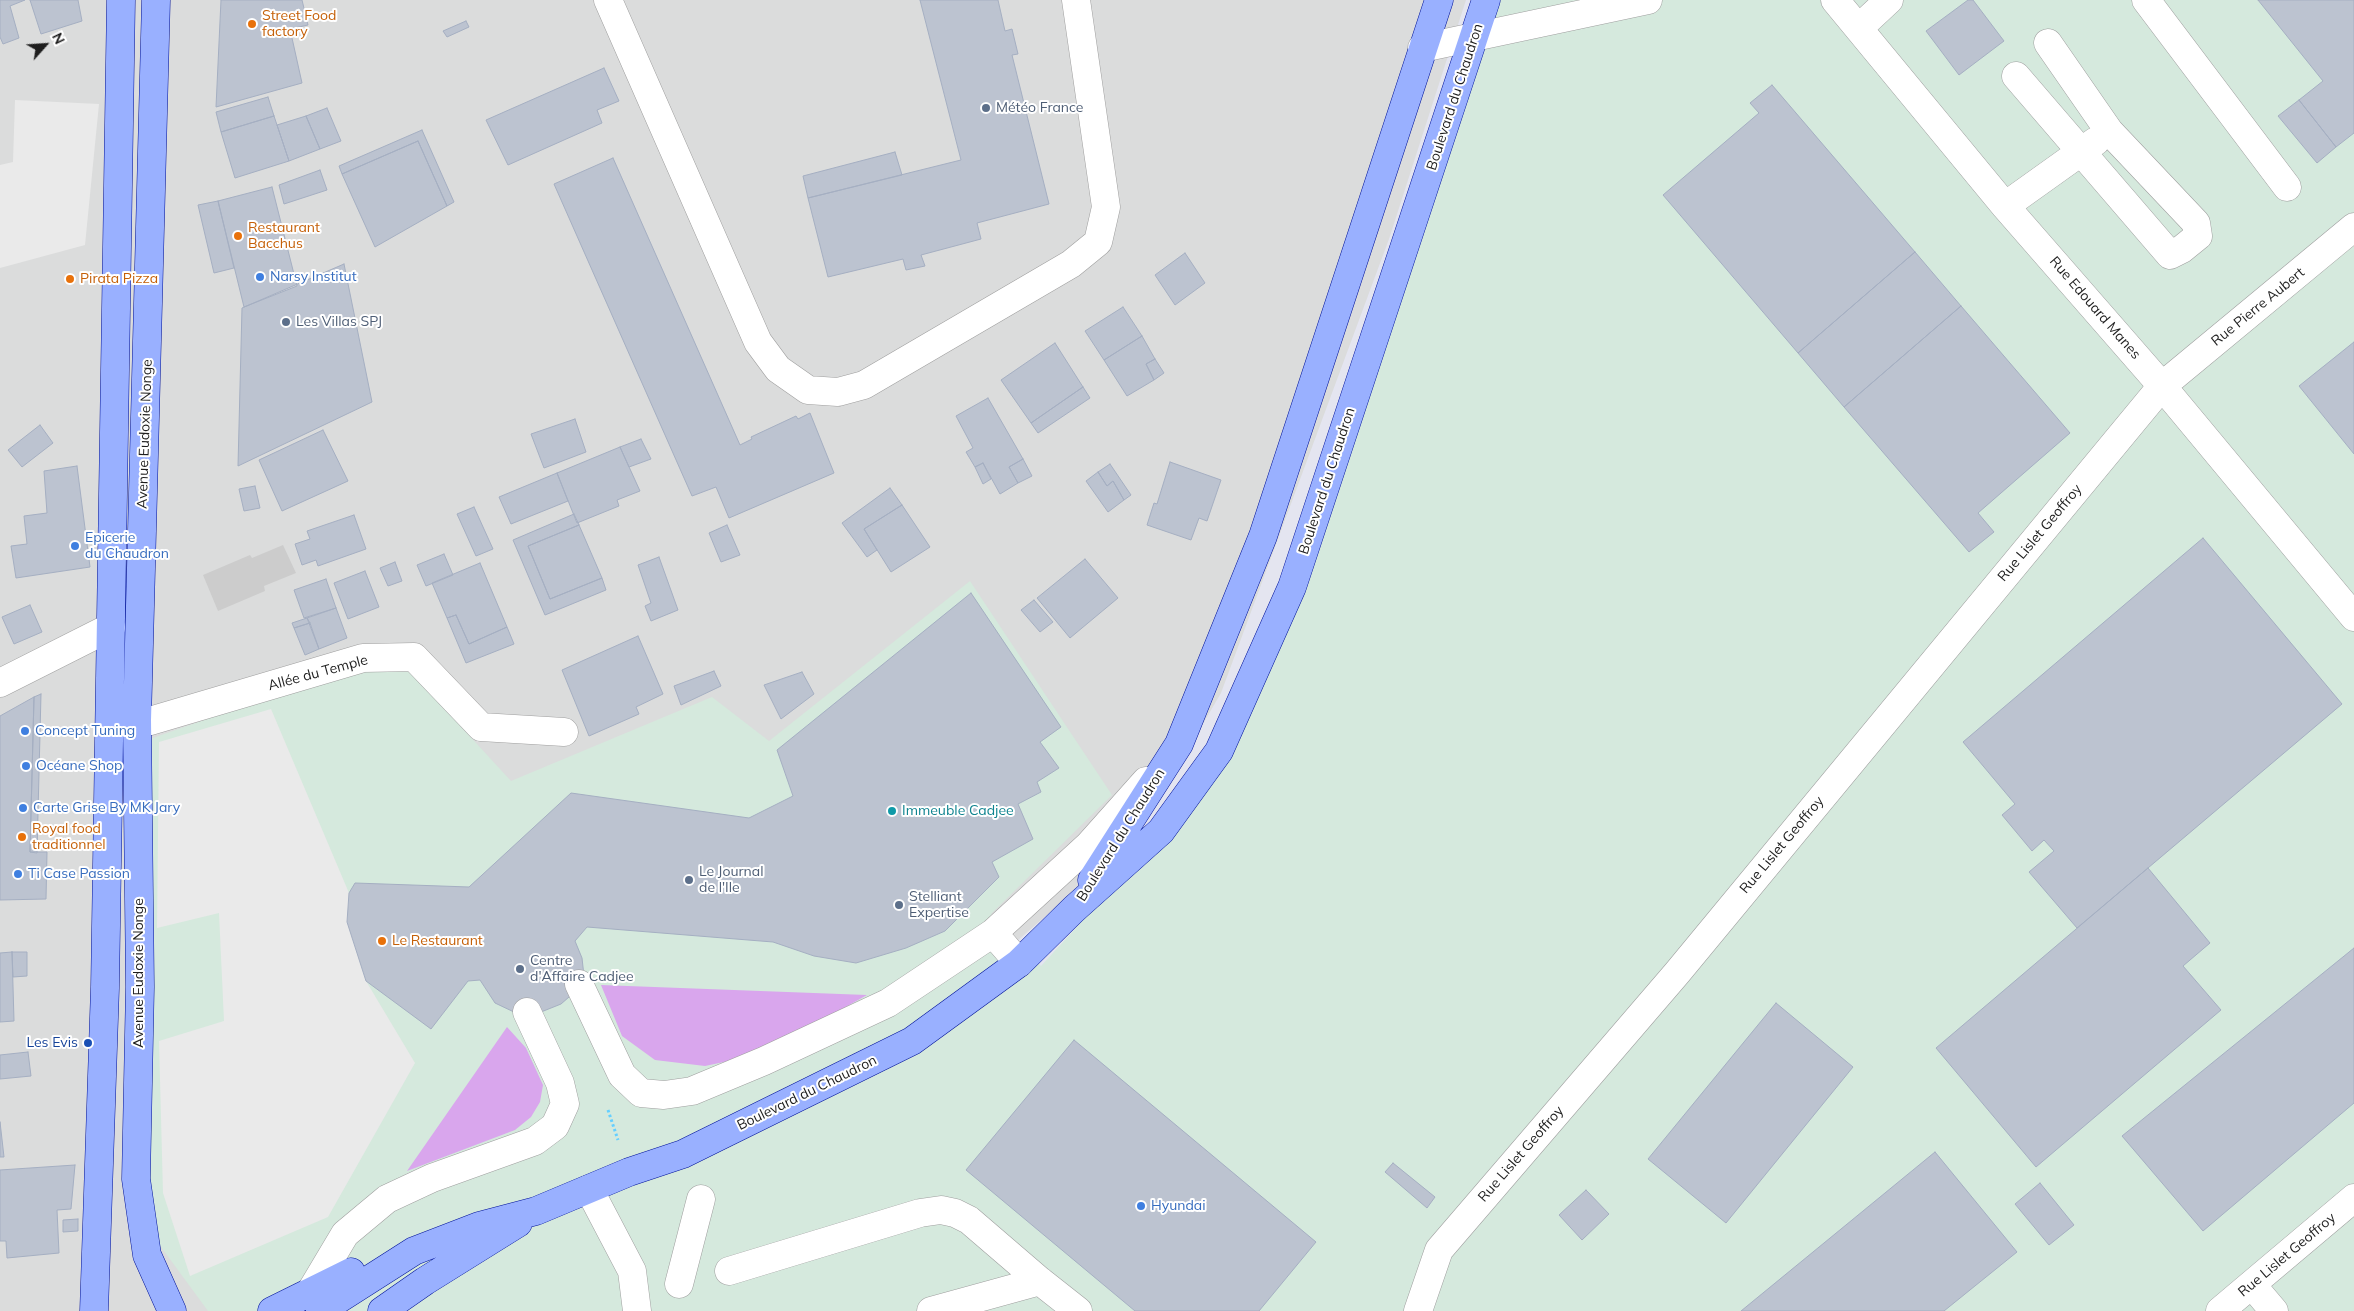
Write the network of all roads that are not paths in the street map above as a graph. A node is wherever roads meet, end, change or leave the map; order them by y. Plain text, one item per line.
1 (121, 0) edge
2 (156, 0) edge
3 (608, 0) edge
4 (1076, 0) edge
5 (1439, 0) edge
6 (1486, 0) edge
7 (1648, 0) edge
8 (1835, 0) edge
9 (1889, 0) edge
10 (2146, 0) edge
11 (1859, 28) junction
12 (1475, 36) junction
13 (2048, 43) dead end
14 (1422, 48) junction
15 (2016, 76) dead end
16 (2110, 131) junction
17 (2080, 152) junction
18 (2287, 187) dead end
19 (2005, 206) junction
20 (2354, 227) edge
21 (2162, 386) junction
22 (2354, 617) edge
23 (111, 627) junction
24 (0, 683) edge
25 (137, 720) junction
26 (564, 732) dead end
27 (1179, 744) junction
28 (1074, 909) junction
29 (993, 933) junction
30 (1019, 963) junction
31 (579, 984) dead end
32 (527, 1012) dead end
33 (589, 1189) junction
34 (2354, 1198) edge
35 (701, 1199) dead end
36 (536, 1211) junction
37 (729, 1271) dead end
38 (1040, 1281) junction
39 (680, 1284) dead end
40 (2252, 1285) junction
41 (316, 1301) edge
42 (94, 1311) edge
43 (172, 1311) edge
44 (272, 1311) edge
45 (382, 1311) edge
46 (637, 1311) edge
47 (931, 1311) edge
48 (1078, 1311) edge
49 (1418, 1311) edge
50 (2220, 1311) edge
51 (2274, 1311) edge

1 - 23 main road, Avenue Eudoxie Nonge
2 - 25 main road, Avenue Eudoxie Nonge
3 - 4 street
5 - 14 main road, Boulevard du Chaudron
6 - 12 main road, Boulevard du Chaudron
7 - 12 street
8 - 11 street, Rue Edouard Manes
9 - 11 street
10 - 18 street
11 - 19 street, Rue Edouard Manes
12 - 14 street
12 - 28 main road, Boulevard du Chaudron
13 - 16 street
14 - 27 main road, Boulevard du Chaudron
15 - 17 street
16 - 17 street
16 - 17 street
17 - 19 street
19 - 21 street, Rue Edouard Manes
20 - 21 street, Rue Pierre Aubert
21 - 22 street, Rue Edouard Manes
21 - 49 street, Rue Lislet Geoffroy
23 - 24 street
23 - 42 main road, Avenue Eudoxie Nonge
25 - 26 street, Allée du Temple
25 - 43 main road, Avenue Eudoxie Nonge
27 - 28 main road, Boulevard du Chaudron
27 - 29 street
28 - 30 main road, Boulevard du Chaudron
29 - 30 street
29 - 31 street
30 - 33 main road, Boulevard du Chaudron
32 - 41 street
33 - 36 main road, Boulevard du Chaudron
33 - 46 street
34 - 40 street, Rue Lislet Geoffroy
35 - 39 street
36 - 41 main road, Boulevard du Chaudron
36 - 45 main road, Boulevard du Chaudron
37 - 38 street
38 - 47 street
38 - 48 street
40 - 50 street, Rue Lislet Geoffroy
40 - 51 street
41 - 44 main road, Boulevard du Chaudron

